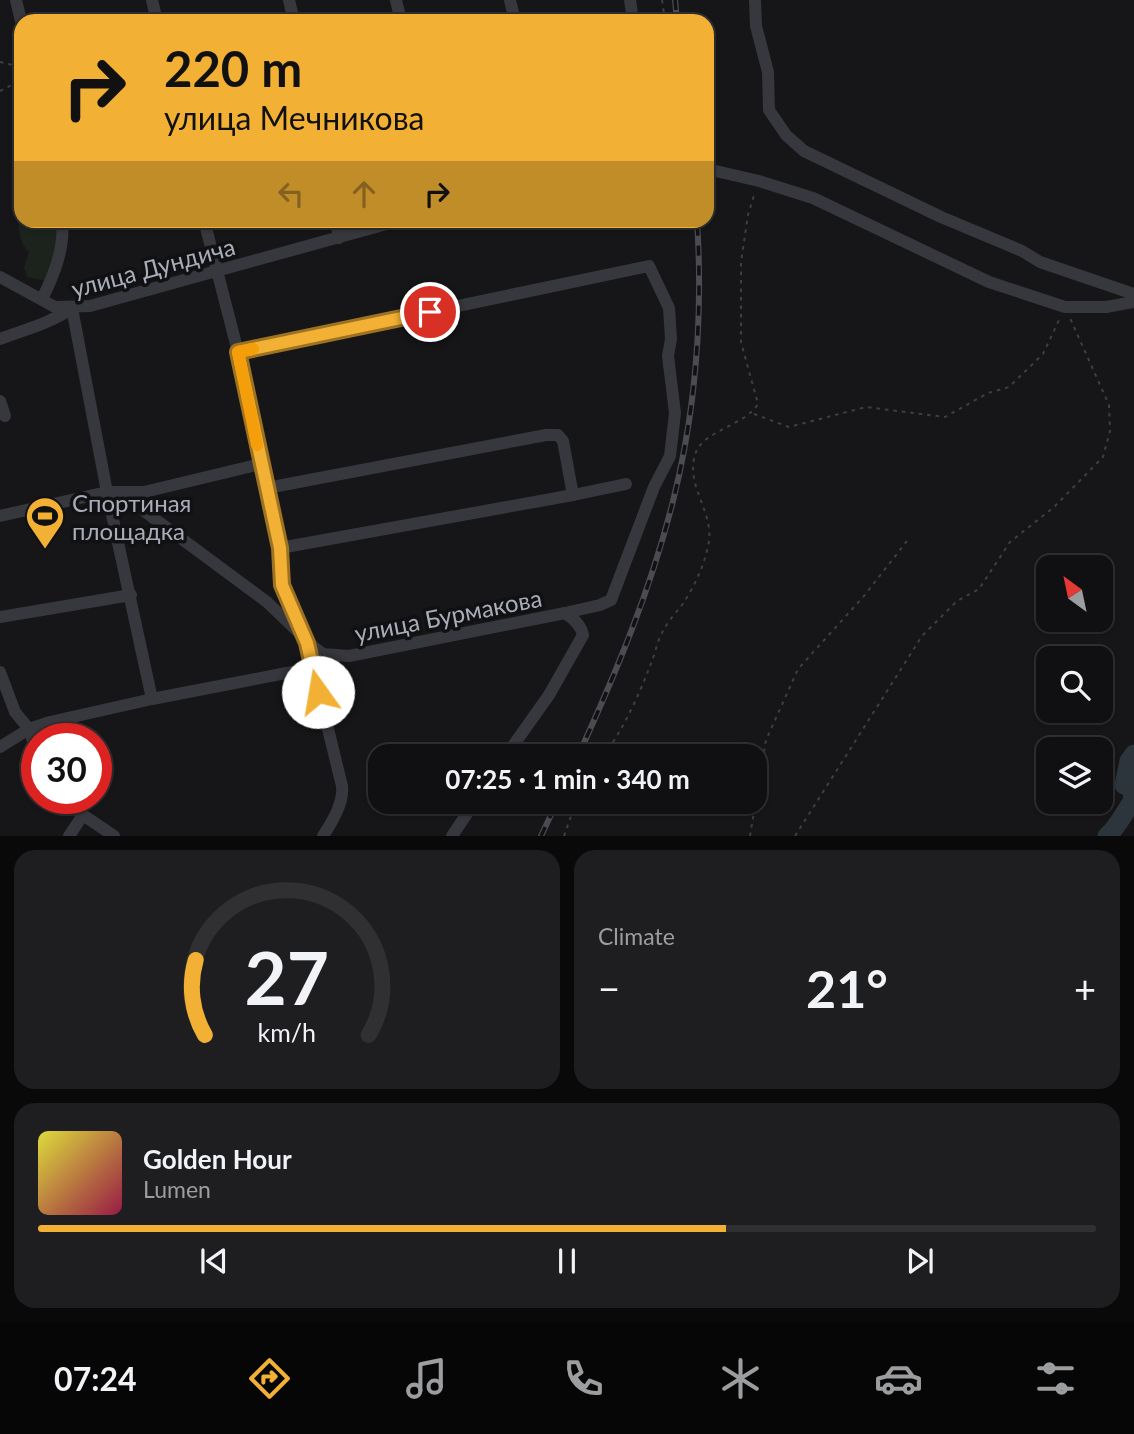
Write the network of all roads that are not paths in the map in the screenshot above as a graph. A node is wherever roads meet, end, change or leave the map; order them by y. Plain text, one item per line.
1 (755, 0) edge
2 (714, 171) edge
3 (63, 228) edge
4 (206, 228) edge
5 (337, 228) edge
6 (373, 228) edge
7 (339, 238) junction
8 (216, 272) junction
9 (0, 277) edge
10 (1134, 294) edge
11 (42, 299) junction
12 (1134, 302) edge
13 (72, 308) junction
14 (0, 339) edge
15 (238, 352) junction
16 (0, 401) edge
17 (5, 416) dead end
18 (261, 464) junction
19 (625, 484) dead end
20 (267, 488) junction
21 (107, 492) junction
22 (573, 495) junction
23 (0, 516) edge
24 (280, 548) junction
25 (131, 595) junction
26 (565, 613) junction
27 (0, 617) edge
28 (307, 643) junction
29 (312, 668) junction
30 (0, 672) edge
31 (152, 699) junction
32 (24, 723) edge
33 (47, 723) edge
34 (21, 734) edge
35 (514, 744) edge
36 (0, 747) edge
37 (467, 814) edge
38 (83, 816) joint
39 (328, 833) edge
40 (69, 835) edge
41 (114, 835) edge
42 (452, 835) edge

1 - 10 street
2 - 12 street
3 - 11 street
4 - 8 street
5 - 7 street
6 - 7 street, улица Дундича
7 - 8 street, улица Дундича
8 - 13 street, улица Дундича
8 - 15 street
9 - 11 street
11 - 13 street
13 - 14 street, улица Дундича
13 - 21 street
15 - 18 street
15 - 26 street, улица Бурмакова
16 - 17 street
18 - 20 street
18 - 21 street
19 - 22 street
20 - 22 street
20 - 24 street
21 - 23 street
21 - 25 street
21 - 28 street
22 - 24 street
24 - 28 street
25 - 27 street
25 - 31 street
26 - 28 street, улица Бурмакова
26 - 35 street
28 - 29 street
29 - 31 street
29 - 39 street
30 - 32 street
31 - 33 street
34 - 36 street
37 - 42 street
38 - 40 street
38 - 41 street

